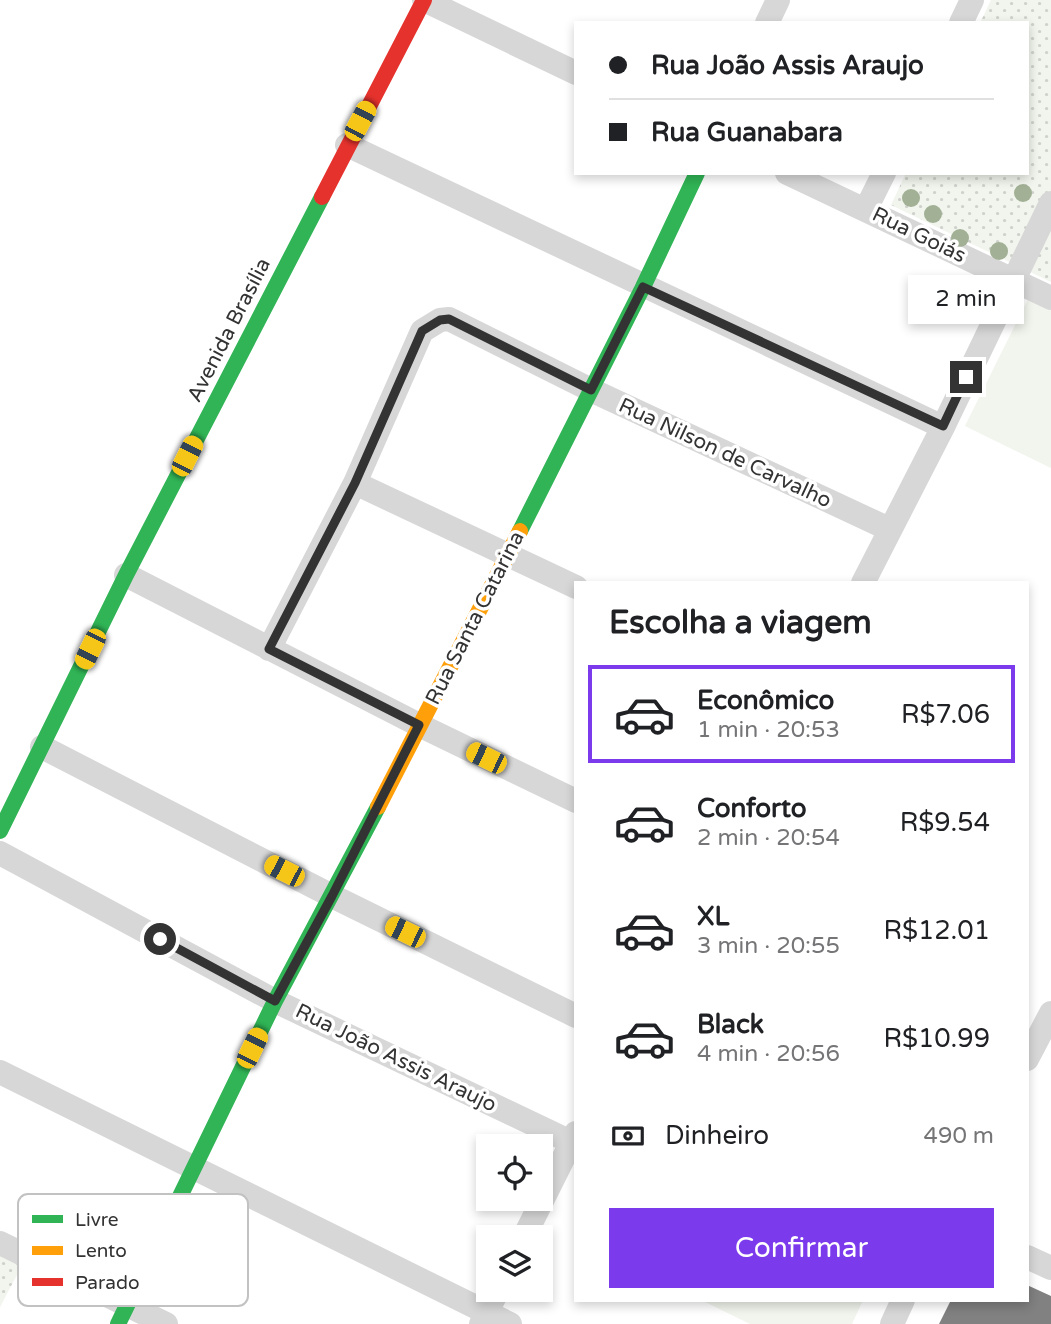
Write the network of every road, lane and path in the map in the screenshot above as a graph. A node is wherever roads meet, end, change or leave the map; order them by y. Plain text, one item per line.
1 (424, 0) edge
2 (778, 0) edge
3 (972, 0) edge
4 (768, 21) edge
5 (962, 21) edge
6 (574, 72) edge
7 (347, 145) junction
8 (696, 175) edge
9 (791, 175) edge
10 (883, 175) edge
11 (1051, 203) edge
12 (866, 209) junction
13 (1013, 280) junction
14 (643, 287) junction
15 (1051, 298) edge
16 (591, 390) junction
17 (943, 426) junction
18 (355, 483) junction
19 (889, 529) junction
20 (508, 554) junction
21 (126, 575) junction
22 (864, 581) edge
23 (574, 586) edge
24 (269, 649) junction
25 (419, 725) junction
26 (42, 747) junction
27 (574, 800) edge
28 (0, 831) edge
29 (0, 853) edge
30 (332, 896) junction
31 (275, 1001) junction
32 (1051, 1013) edge
33 (574, 1015) edge
34 (1040, 1035) edge
35 (1029, 1055) edge
36 (0, 1072) edge
37 (573, 1137) edge
38 (195, 1167) junction
39 (182, 1194) edge
40 (247, 1194) edge
41 (248, 1195) edge
42 (530, 1225) edge
43 (0, 1243) edge
44 (18, 1254) edge
45 (1029, 1258) edge
46 (1051, 1268) edge
47 (492, 1302) edge
48 (902, 1302) edge
49 (108, 1306) edge
50 (123, 1315) edge
51 (484, 1318) edge
52 (166, 1324) edge
53 (510, 1324) edge
54 (892, 1324) edge

1 - 6 street
1 - 7 street, Avenida Brasília
2 - 4 street
3 - 5 street
7 - 14 street
7 - 21 street, Avenida Brasília
8 - 14 street, Rua Santa Catarina
9 - 12 street, Rua Goiás
10 - 12 street
11 - 13 street
12 - 13 street, Rua Goiás
13 - 15 street, Rua Goiás
13 - 17 street
14 - 16 street, Rua Santa Catarina
14 - 17 street
16 - 18 street, Rua Nilson de Carvalho
16 - 19 street, Rua Nilson de Carvalho
16 - 20 street, Rua Santa Catarina
17 - 19 street
18 - 20 street
18 - 24 street
19 - 22 street
20 - 23 street
20 - 25 street, Rua Santa Catarina
21 - 24 street
21 - 26 street, Avenida Brasília
24 - 25 street
25 - 27 street
25 - 30 street, Rua Santa Catarina
26 - 28 street, Avenida Brasília
26 - 30 street
29 - 31 street, Rua João Assis Araujo
30 - 31 street, Rua Santa Catarina
30 - 33 street
31 - 37 street, Rua João Assis Araujo
31 - 38 street, Rua Santa Catarina
32 - 34 street
34 - 35 street
36 - 38 street
37 - 42 street
38 - 39 street, Rua Santa Catarina
38 - 40 street
41 - 51 street
43 - 44 street
45 - 46 street
47 - 51 street
48 - 54 street
49 - 50 street
50 - 52 street
51 - 53 street

